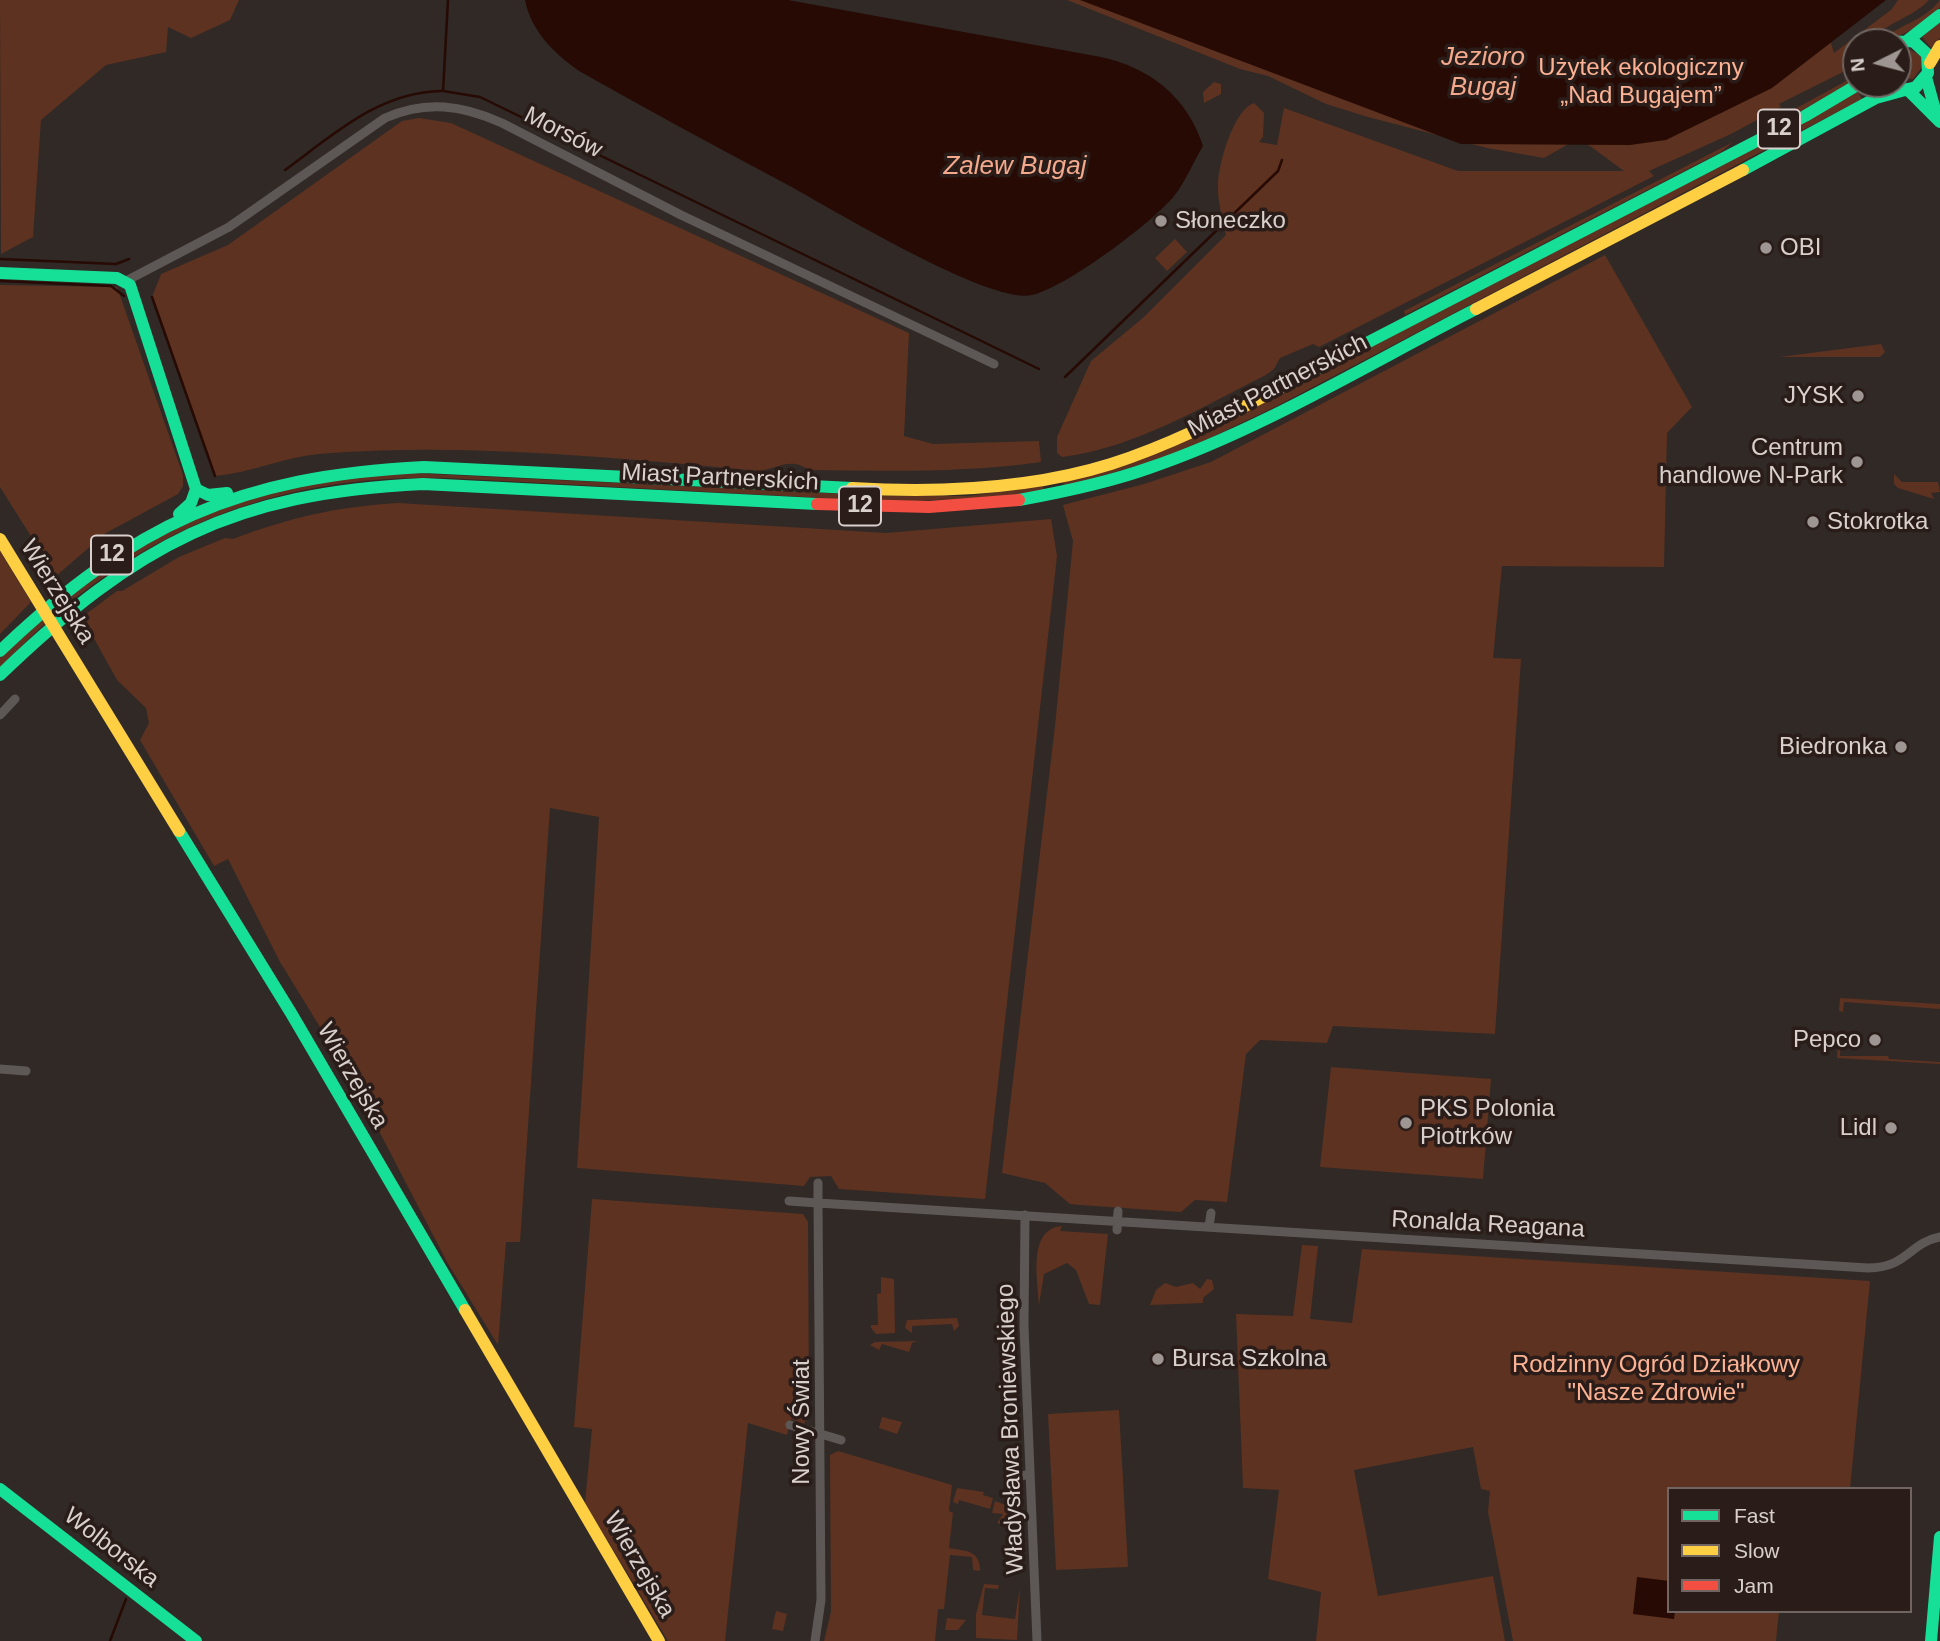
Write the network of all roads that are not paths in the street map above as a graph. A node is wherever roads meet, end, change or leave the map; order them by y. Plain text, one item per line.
1 (1940, 15) edge
2 (1912, 34) edge
3 (1912, 45) edge
4 (1940, 46) edge
5 (1930, 63) junction
6 (1926, 77) junction
7 (1912, 85) edge
8 (1842, 93) edge
9 (1912, 97) edge
10 (1876, 98) edge
11 (1939, 119) edge
12 (0, 273) edge
13 (126, 281) junction
14 (993, 364) dead end
15 (196, 489) junction
16 (246, 493) junction
17 (170, 522) junction
18 (0, 539) edge
19 (0, 651) edge
20 (0, 675) edge
21 (15, 699) dead end
22 (0, 715) edge
23 (0, 1069) edge
24 (26, 1071) dead end
25 (818, 1183) dead end
26 (789, 1201) dead end
27 (818, 1203) junction
28 (1118, 1211) dead end
29 (1211, 1213) dead end
30 (1025, 1215) junction
31 (1117, 1226) junction
32 (1209, 1227) junction
33 (1940, 1237) edge
34 (790, 1425) dead end
35 (821, 1433) junction
36 (841, 1440) dead end
37 (1030, 1475) junction
38 (1009, 1476) dead end
39 (0, 1489) edge
40 (1940, 1537) edge
41 (196, 1641) edge
42 (659, 1641) edge
43 (815, 1641) edge
44 (1037, 1641) edge
45 (1931, 1641) edge

1 - 2 main road
3 - 5 main road
4 - 5 main road
5 - 6 main road
6 - 7 main road, 12
6 - 11 main road
8 - 16 main road, Miast Partnerskich / 12
9 - 11 main road
10 - 20 main road, Miast Partnerskich / 12
12 - 13 main road
13 - 14 street, Morsów
13 - 15 main road
15 - 16 main road
15 - 17 main road
16 - 17 main road, Miast Partnerskich / 12
17 - 19 main road, Miast Partnerskich / 12
18 - 42 main road, Wierzejska
21 - 22 street
23 - 24 street
25 - 27 street, Nowy Świat
26 - 27 street
27 - 30 street
27 - 35 street, Nowy Świat
28 - 31 street
29 - 32 street
30 - 31 street, Ronalda Reagana
30 - 37 street, Władysława Broniewskiego
31 - 32 street, Ronalda Reagana
32 - 33 street, Ronalda Reagana
34 - 35 street
35 - 36 street
35 - 43 street, Nowy Świat
37 - 38 street
37 - 44 street, Władysława Broniewskiego
39 - 41 main road, Wolborska
40 - 45 main road

